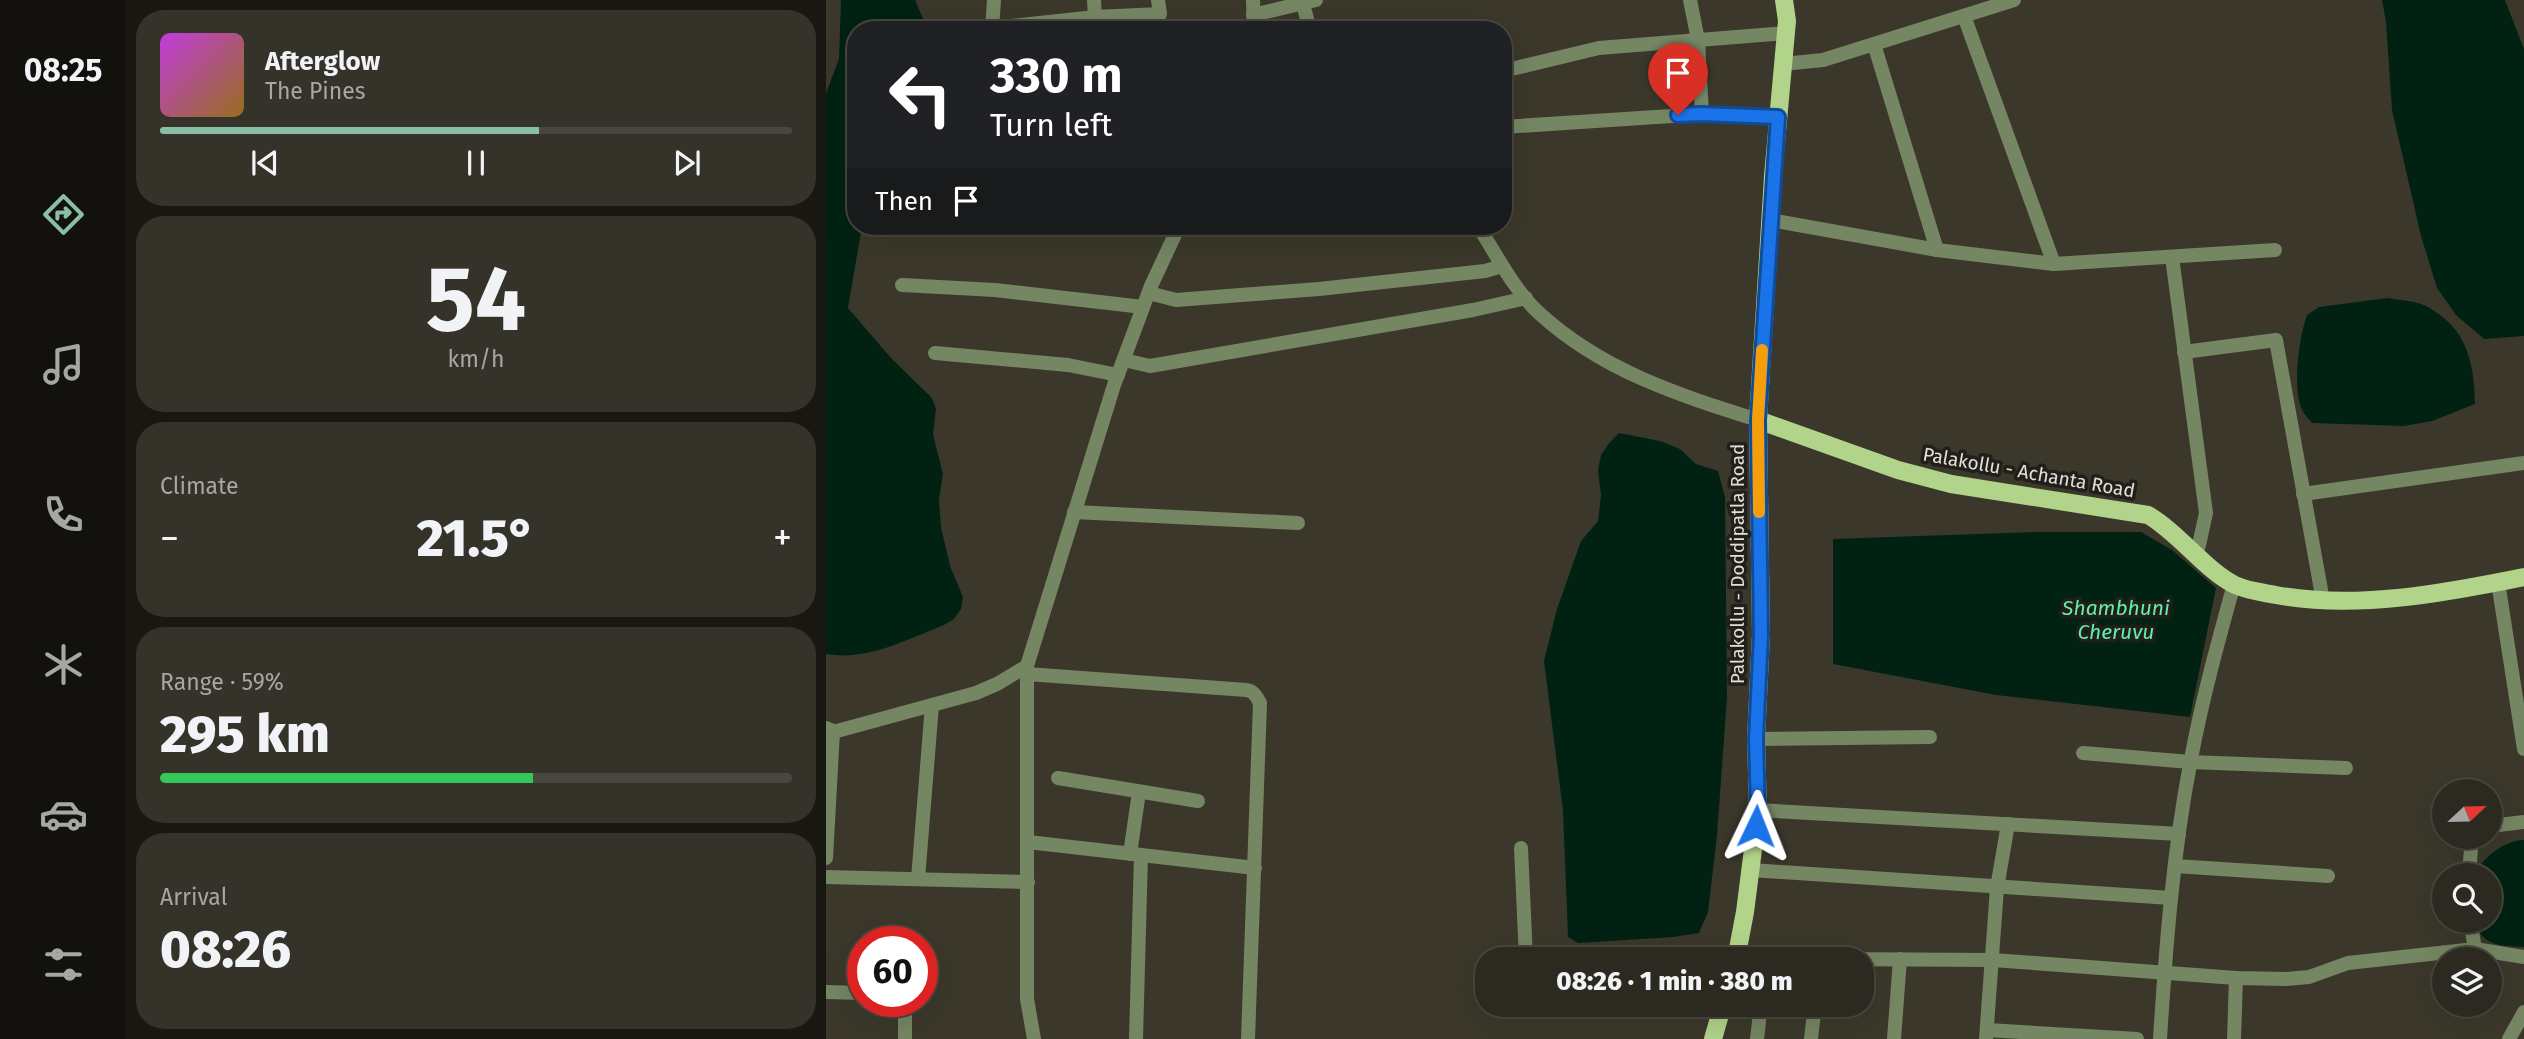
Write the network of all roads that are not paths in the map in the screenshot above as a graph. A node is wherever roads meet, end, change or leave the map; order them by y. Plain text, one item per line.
1 (994, 0) edge
2 (1094, 0) edge
3 (1158, 0) edge
4 (1690, 0) edge
5 (1784, 0) edge
6 (2014, 0) edge
7 (1310, 2) edge
8 (1253, 7) edge
9 (1964, 16) junction
10 (993, 21) edge
11 (1086, 21) edge
12 (1095, 21) edge
13 (1310, 21) edge
14 (1786, 33) junction
15 (1698, 40) junction
16 (1874, 44) junction
17 (1783, 64) junction
18 (1512, 69) edge
19 (1702, 114) junction
20 (1778, 117) junction
21 (1512, 126) edge
22 (1770, 220) junction
23 (1175, 235) edge
24 (1483, 235) edge
25 (1937, 250) junction
26 (2275, 250) dead end
27 (2172, 257) junction
28 (2054, 264) junction
29 (1502, 266) junction
30 (902, 285) dead end
31 (1149, 293) junction
32 (1527, 298) junction
33 (1143, 307) junction
34 (2184, 352) junction
35 (935, 353) dead end
36 (1124, 360) junction
37 (1118, 375) junction
38 (1758, 420) junction
39 (2524, 463) edge
40 (2303, 494) junction
41 (1074, 512) junction
42 (1298, 523) dead end
43 (2197, 554) junction
44 (2524, 577) edge
45 (2498, 582) junction
46 (2234, 584) junction
47 (2323, 601) junction
48 (1027, 670) junction
49 (932, 705) junction
50 (829, 731) edge
51 (1930, 737) dead end
52 (1756, 739) junction
53 (2524, 749) edge
54 (2082, 753) dead end
55 (2190, 762) junction
56 (2346, 768) dead end
57 (1058, 778) dead end
58 (1139, 792) junction
59 (1198, 801) dead end
60 (1758, 810) junction
61 (2524, 822) edge
62 (2008, 824) junction
63 (2502, 825) edge
64 (2179, 834) junction
65 (1028, 842) junction
66 (1521, 848) dead end
67 (1135, 854) junction
68 (826, 858) edge
69 (2175, 866) junction
70 (1255, 868) junction
71 (1751, 870) junction
72 (2328, 876) dead end
73 (826, 877) edge
74 (918, 879) junction
75 (1028, 881) junction
76 (1997, 888) junction
77 (2171, 898) junction
78 (1525, 947) edge
79 (1738, 947) edge
80 (2502, 953) edge
81 (2432, 954) edge
82 (2524, 957) edge
83 (1874, 959) edge
84 (1900, 959) junction
85 (1993, 960) junction
86 (2164, 972) junction
87 (2236, 978) junction
88 (826, 992) edge
89 (847, 993) edge
90 (2524, 1012) edge
91 (905, 1017) edge
92 (1719, 1017) edge
93 (1760, 1017) edge
94 (1814, 1017) edge
95 (1986, 1035) edge
96 (905, 1039) edge
97 (1034, 1039) edge
98 (1136, 1039) edge
99 (1248, 1039) edge
100 (1713, 1039) edge
101 (1757, 1039) edge
102 (1811, 1039) edge
103 (1894, 1039) edge
104 (2137, 1039) edge
105 (2160, 1039) edge
106 (2234, 1039) edge
107 (2509, 1039) edge

1 - 10 street
2 - 11 street
3 - 12 street
4 - 15 street
5 - 14 main road, Palakollu - Doddipatla Road
6 - 9 street
7 - 8 street
7 - 13 street
9 - 16 street
9 - 28 street
14 - 15 street
14 - 17 main road, Palakollu - Doddipatla Road
15 - 18 street
15 - 19 street
16 - 17 street
16 - 25 street
17 - 20 main road, Palakollu - Doddipatla Road
19 - 20 street
19 - 21 street
20 - 22 main road, Palakollu - Doddipatla Road
22 - 25 street
22 - 38 main road, Palakollu - Doddipatla Road
23 - 31 street
24 - 29 street
25 - 28 street
26 - 27 street
27 - 28 street
27 - 34 street
29 - 31 street
29 - 32 street
30 - 33 street
31 - 33 street
32 - 36 street
32 - 38 street
33 - 36 street
34 - 40 street
34 - 43 street
35 - 37 street
36 - 37 street
37 - 41 street
38 - 43 main road, Palakollu - Achanta Road
38 - 52 main road, Palakollu - Doddipatla Road
39 - 40 street
40 - 47 street
41 - 42 street
41 - 48 street
43 - 46 main road, Palakollu - Achanta Road
44 - 45 main road, Palakollu - Achanta Road
45 - 47 main road, Palakollu - Achanta Road
45 - 53 street
46 - 47 main road, Palakollu - Achanta Road
46 - 55 street
48 - 49 street
48 - 65 street
48 - 70 street
49 - 50 street
49 - 74 street
50 - 68 street
51 - 52 street
52 - 60 main road, Palakollu - Doddipatla Road
54 - 55 street
55 - 56 street
55 - 64 street
57 - 58 street
58 - 59 street
58 - 67 street
60 - 62 street
60 - 71 main road, Palakollu - Doddipatla Road
61 - 63 street
62 - 64 street
62 - 76 street
64 - 69 street
65 - 67 street
65 - 75 street
66 - 78 street
67 - 70 street
67 - 98 street
69 - 72 street
69 - 77 street
70 - 99 street
71 - 76 street
71 - 79 main road, Palakollu - Doddipatla Road
73 - 74 street
74 - 75 street
75 - 97 street
76 - 77 street
76 - 85 street
77 - 86 street
80 - 82 street
81 - 87 street
83 - 84 street
84 - 85 street
84 - 103 street
85 - 86 street
85 - 95 street
86 - 87 street
86 - 105 street
87 - 106 street
88 - 89 street
90 - 107 street
91 - 96 street
92 - 100 main road
93 - 101 street
94 - 102 street
95 - 104 street

